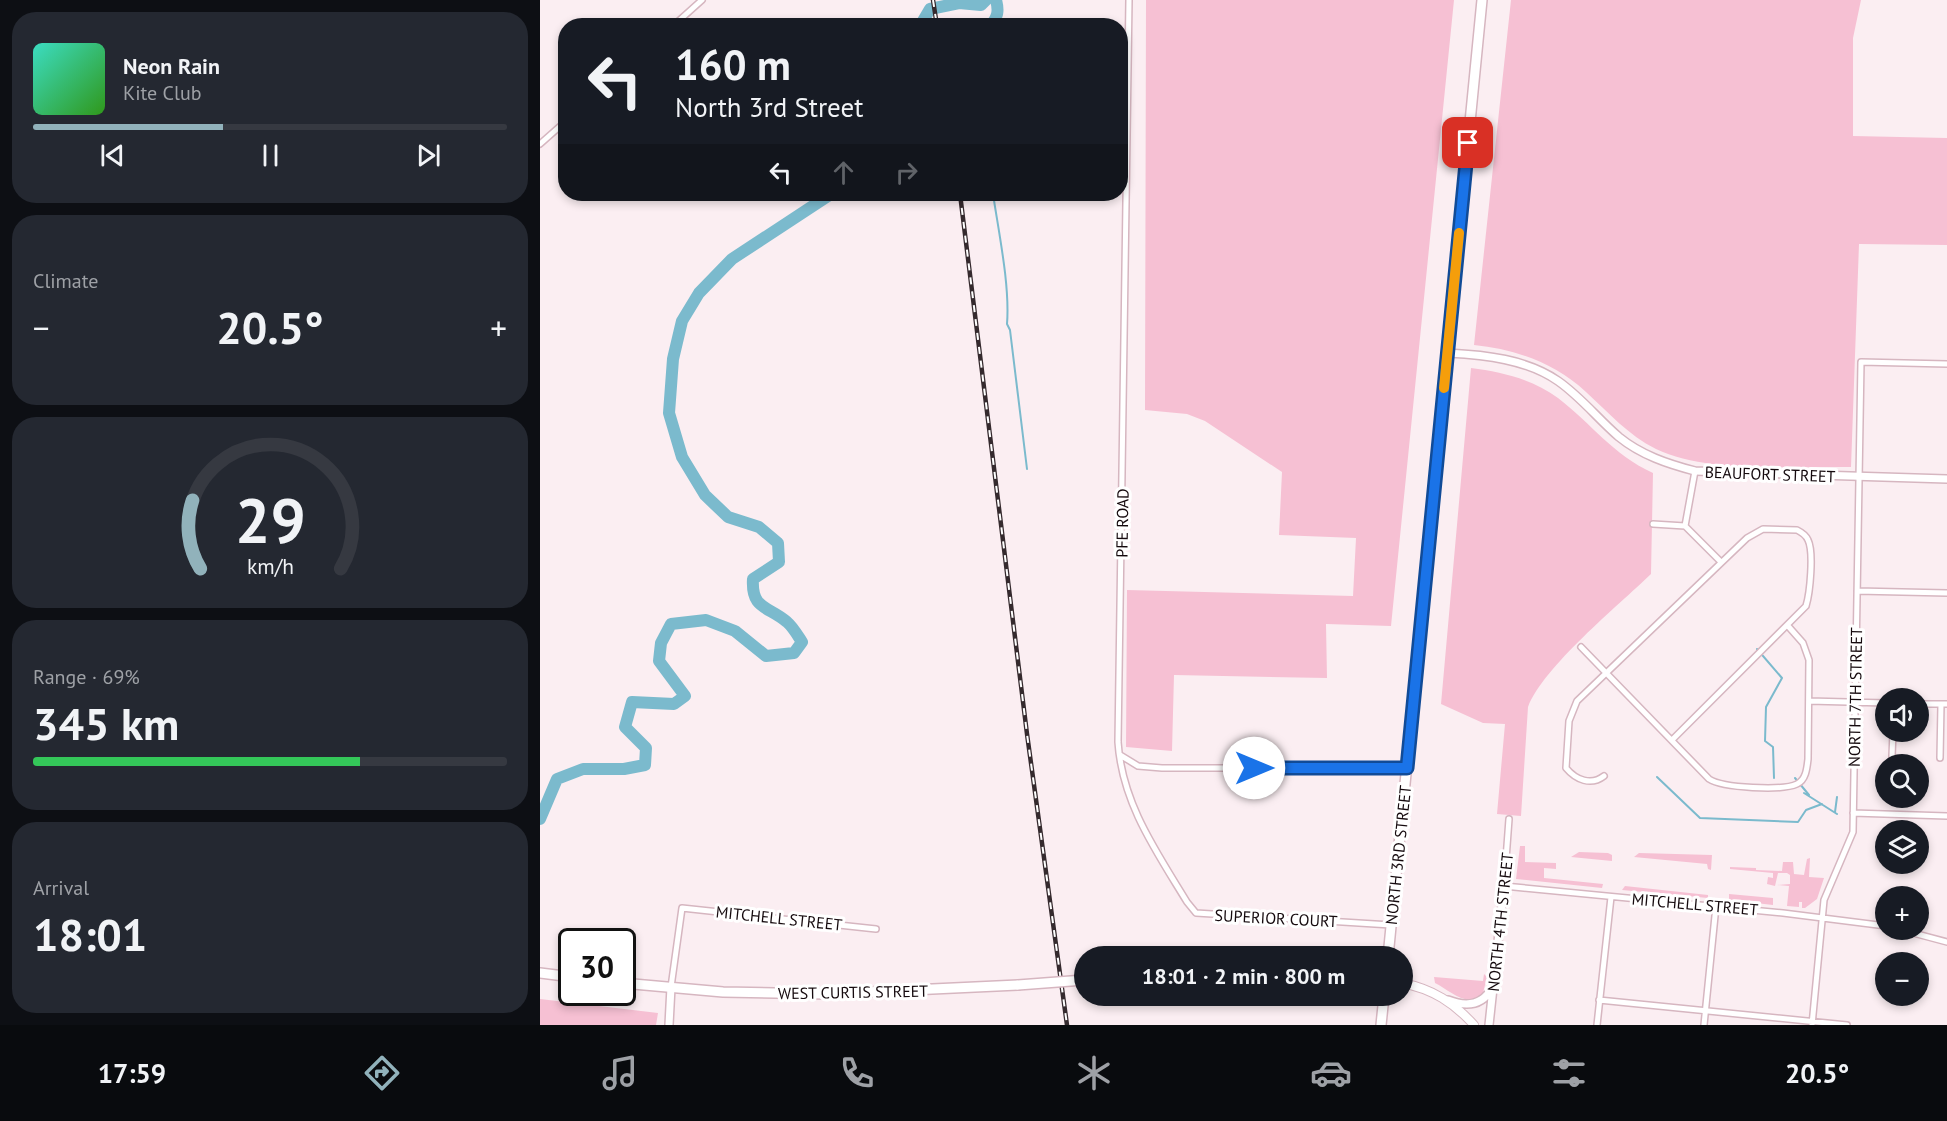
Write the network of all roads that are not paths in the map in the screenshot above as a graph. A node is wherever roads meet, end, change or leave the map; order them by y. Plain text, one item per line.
1 (702, 0) edge
2 (1129, 0) edge
3 (1482, 0) edge
4 (682, 18) edge
5 (1128, 75) edge
6 (558, 128) edge
7 (540, 144) edge
8 (1126, 201) edge
9 (1448, 353) junction
10 (1947, 364) edge
11 (1695, 471) junction
12 (1859, 476) junction
13 (1947, 479) edge
14 (1653, 524) dead end
15 (1685, 526) junction
16 (1721, 561) junction
17 (1857, 591) junction
18 (1947, 593) edge
19 (1788, 626) junction
20 (1581, 647) dead end
21 (1606, 673) junction
22 (1809, 700) junction
23 (1855, 702) junction
24 (1875, 703) edge
25 (1944, 704) edge
26 (1672, 740) junction
27 (1119, 754) junction
28 (1940, 758) dead end
29 (1407, 768) junction
30 (1604, 777) dead end
31 (1853, 813) junction
32 (1947, 816) edge
33 (1509, 819) dead end
34 (1504, 886) junction
35 (1611, 897) junction
36 (1716, 906) junction
37 (1823, 917) junction
38 (1875, 924) edge
39 (1391, 925) junction
40 (876, 928) dead end
41 (1929, 937) edge
42 (1947, 942) edge
43 (1389, 946) edge
44 (540, 972) edge
45 (558, 975) edge
46 (1074, 981) edge
47 (636, 984) edge
48 (1413, 985) edge
49 (1493, 986) junction
50 (672, 987) junction
51 (1448, 1000) junction
52 (1599, 1000) junction
53 (1383, 1006) edge
54 (1705, 1011) junction
55 (1812, 1023) edge
56 (669, 1025) edge
57 (1381, 1025) edge
58 (1474, 1025) edge
59 (1489, 1025) edge
60 (1597, 1025) edge
61 (1704, 1025) edge
62 (1847, 1025) edge

1 - 4 street
2 - 5 street, PFE ROAD
3 - 9 main road, NORTH 3RD STREET
6 - 7 street
8 - 27 street, PFE ROAD
9 - 11 street, BEAUFORT STREET
9 - 29 main road, NORTH 3RD STREET
10 - 12 street, NORTH 7TH STREET
11 - 12 street, BEAUFORT STREET
11 - 15 street
12 - 13 street, BEAUFORT STREET
12 - 17 street, NORTH 7TH STREET
14 - 15 street
15 - 16 street
16 - 19 street
16 - 21 street
17 - 18 street
17 - 23 street, NORTH 7TH STREET
19 - 22 street
19 - 26 street
20 - 21 street
21 - 26 street
21 - 30 street
22 - 23 street
22 - 26 street
23 - 24 street
23 - 31 street, NORTH 7TH STREET
25 - 28 street
27 - 29 street
27 - 39 street, SUPERIOR COURT
29 - 39 main road, NORTH 3RD STREET
31 - 32 street
31 - 37 street, NORTH 7TH STREET
33 - 34 street, NORTH 4TH STREET
34 - 35 street, MITCHELL STREET
34 - 49 street, NORTH 4TH STREET
35 - 36 street, MITCHELL STREET
35 - 52 street
36 - 37 street, MITCHELL STREET
36 - 54 street
37 - 38 street, MITCHELL STREET
37 - 55 street, NORTH 7TH STREET
39 - 43 main road, NORTH 3RD STREET
40 - 50 street, MITCHELL STREET
41 - 42 street
44 - 45 main road
46 - 50 main road, WEST CURTIS STREET, bridge
47 - 50 main road, WEST CURTIS STREET
48 - 51 main road
49 - 51 street
49 - 59 street, NORTH 4TH STREET
50 - 56 street
51 - 58 main road
52 - 54 street
52 - 60 street
53 - 57 main road
54 - 55 street
54 - 61 street
55 - 62 street

